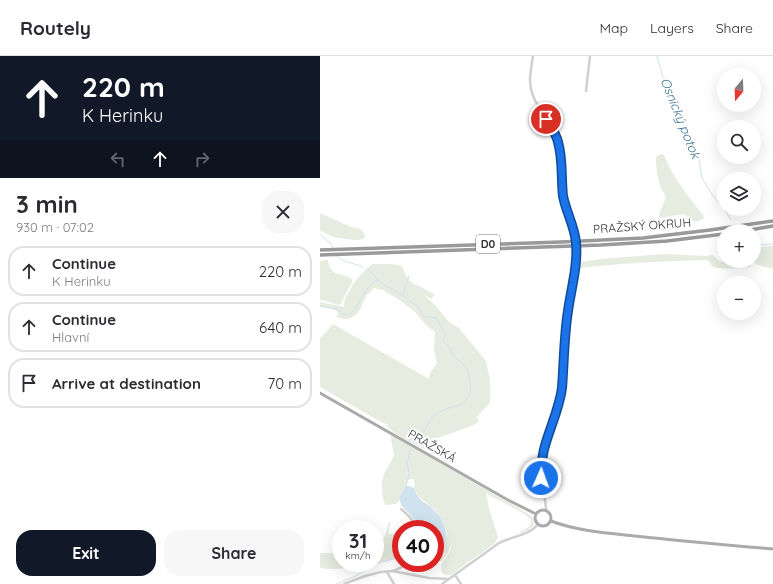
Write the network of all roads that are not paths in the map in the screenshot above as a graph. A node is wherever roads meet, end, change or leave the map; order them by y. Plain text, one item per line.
1 (533, 56) edge
2 (590, 56) edge
3 (586, 91) dead end
4 (773, 221) edge
5 (773, 226) edge
6 (761, 228) edge
7 (717, 235) edge
8 (320, 250) edge
9 (320, 255) edge
10 (320, 393) edge
11 (401, 509) dead end
12 (546, 510) junction
13 (536, 514) junction
14 (412, 520) edge
15 (551, 521) junction
16 (538, 524) junction
17 (773, 549) edge
18 (392, 571) edge
19 (387, 572) junction
20 (397, 572) edge
21 (455, 575) junction
22 (449, 579) junction
23 (344, 584) edge
24 (394, 584) edge
25 (442, 584) edge
26 (461, 584) edge

1 - 12 street, bridge
2 - 3 street
4 - 8 highway, PRAŽSKÝ OKRUH / D0
5 - 6 highway
7 - 9 highway, PRAŽSKÝ OKRUH / D0
10 - 13 main road, PRAŽSKÁ
11 - 14 street
12 - 13 main road
12 - 15 main road
13 - 16 main road
15 - 16 main road
15 - 17 main road
16 - 21 street
18 - 19 street
19 - 23 street
19 - 24 street
20 - 22 street
21 - 22 street
21 - 26 street
22 - 25 street

